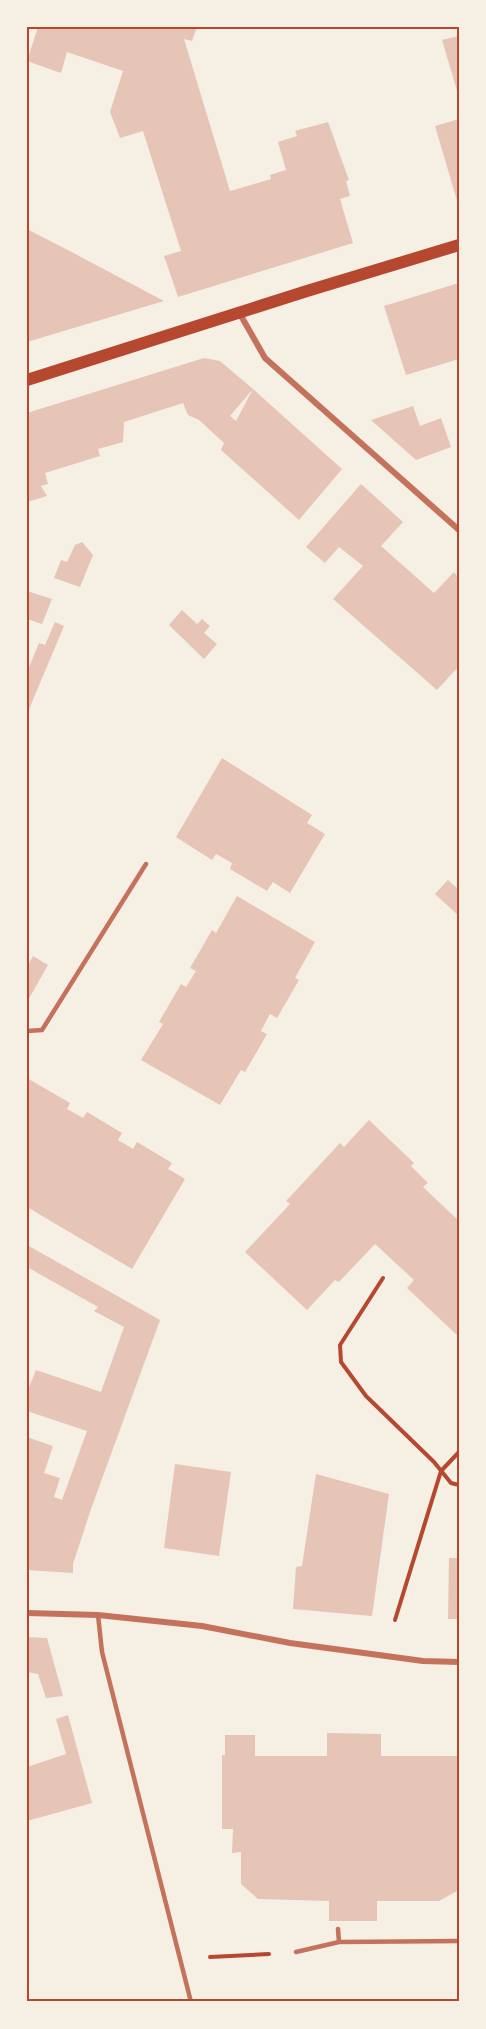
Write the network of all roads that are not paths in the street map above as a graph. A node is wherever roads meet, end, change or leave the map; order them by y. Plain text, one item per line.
1 (459, 245) edge
2 (240, 314) junction
3 (27, 380) edge
4 (459, 530) edge
5 (146, 864) dead end
6 (27, 1031) edge
7 (27, 1613) edge
8 (98, 1615) junction
9 (459, 1662) edge
10 (338, 1929) dead end
11 (459, 1941) edge
12 (339, 1942) junction
13 (296, 1952) road end
14 (191, 2002) edge

1 - 2 main road
2 - 3 main road
2 - 4 street
5 - 6 lane
7 - 8 street
8 - 9 street
8 - 14 lane
10 - 12 lane
11 - 12 lane
12 - 13 lane

